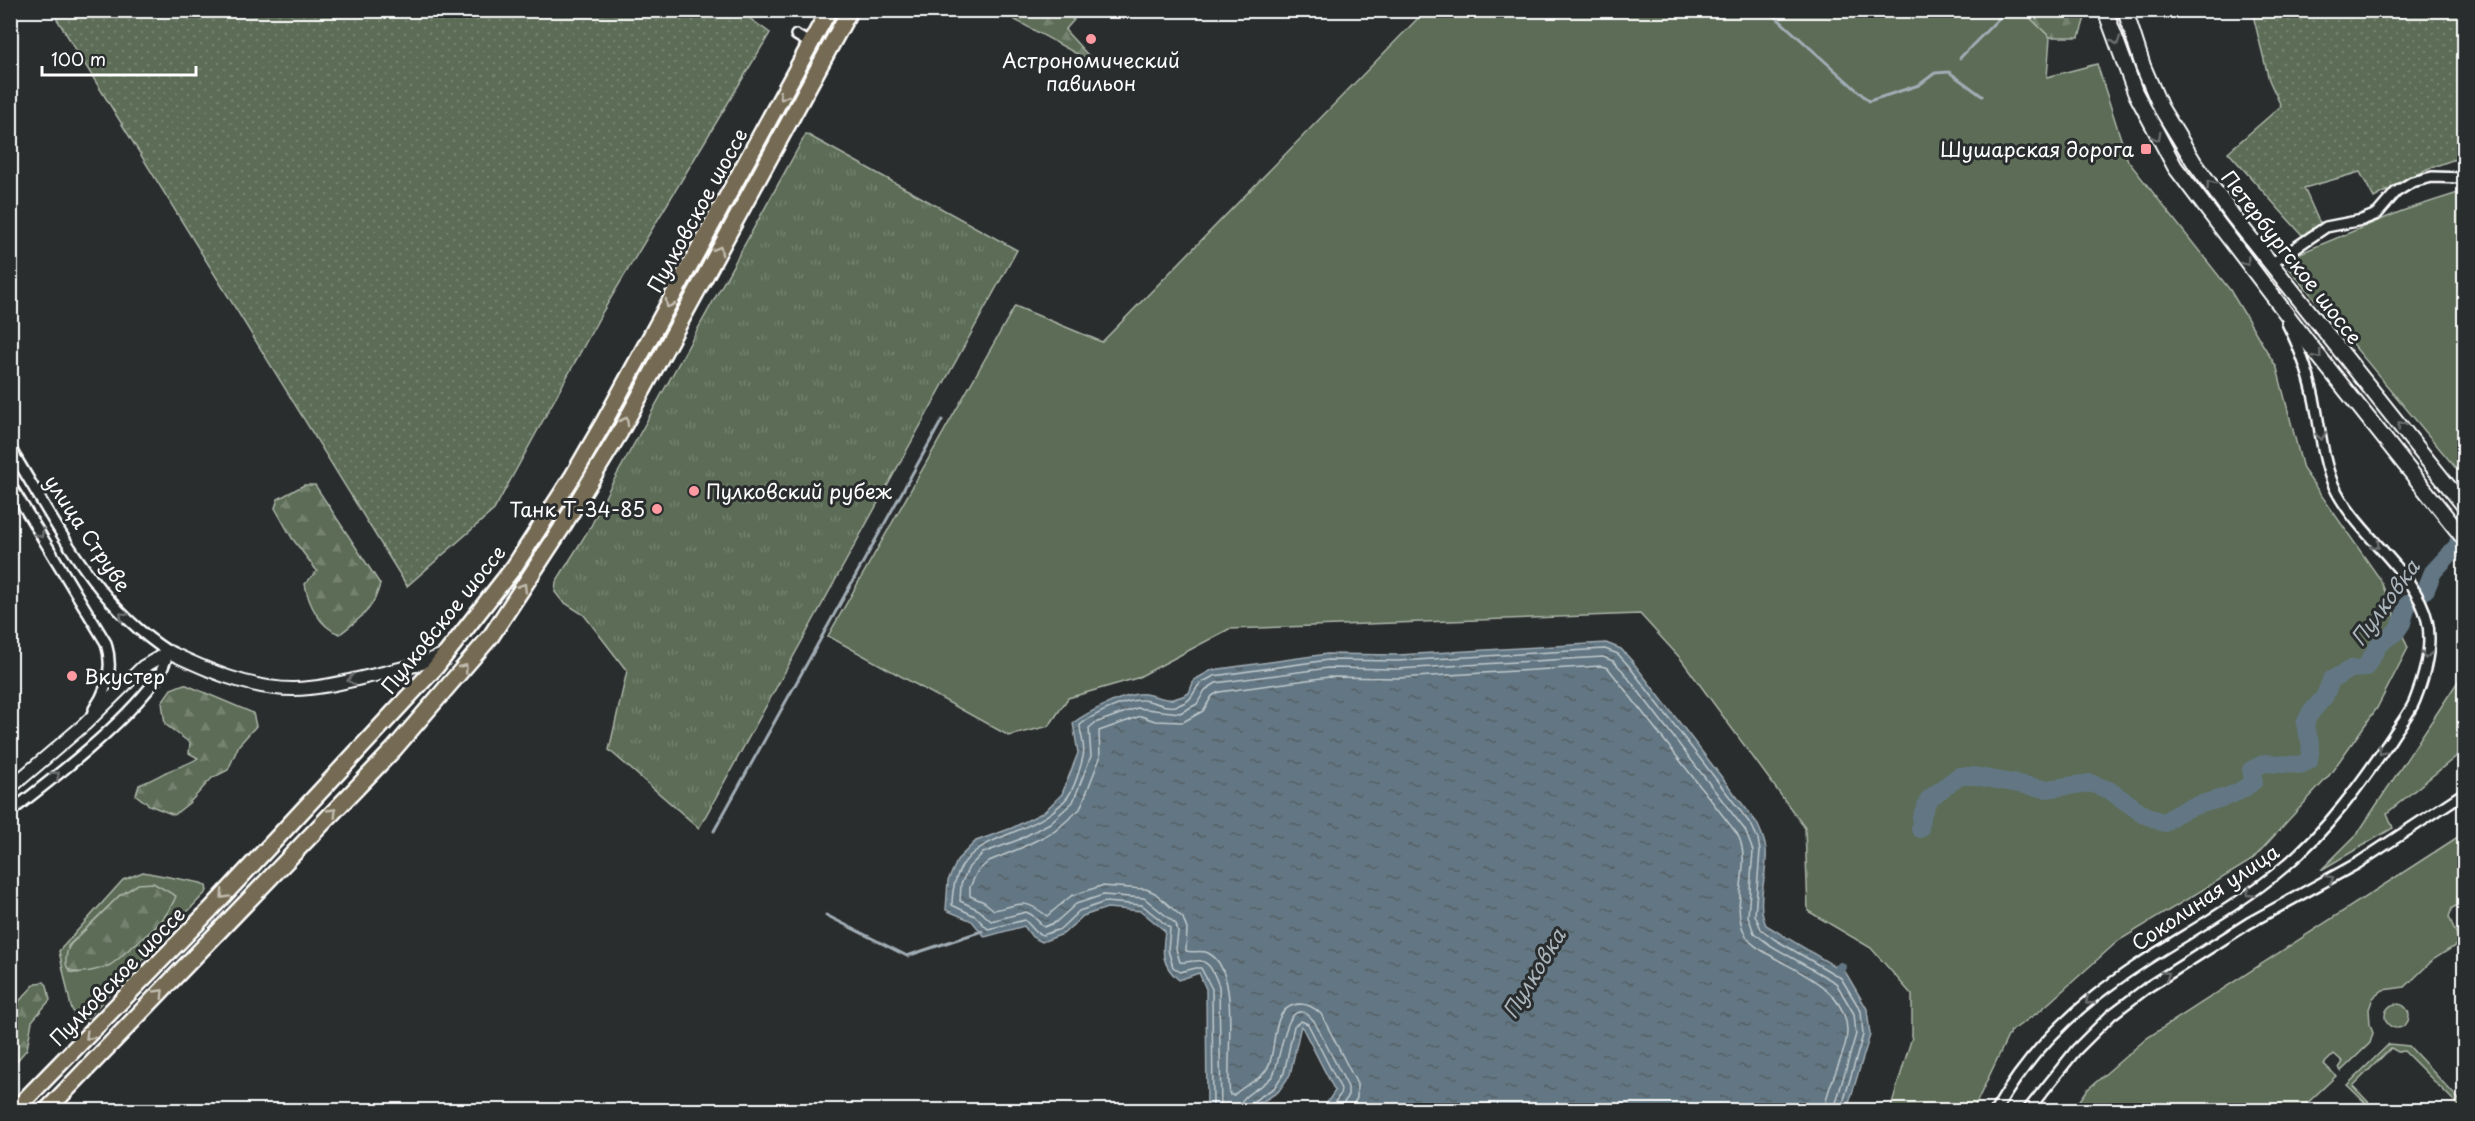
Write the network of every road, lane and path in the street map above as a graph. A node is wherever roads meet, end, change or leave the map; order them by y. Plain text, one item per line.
1 (830, 10) edge
2 (850, 10) edge
3 (2105, 10) edge
4 (2125, 10) edge
5 (796, 35) dead end
6 (811, 44) junction
7 (2464, 178) edge
8 (2234, 216) junction
9 (2218, 227) junction
10 (2271, 264) junction
11 (2269, 292) junction
12 (2295, 339) joint
13 (10, 448) edge
14 (10, 484) edge
15 (2464, 506) edge
16 (2464, 539) edge
17 (170, 652) junction
18 (447, 652) junction
19 (85, 724) junction
20 (10, 788) edge
21 (2464, 793) edge
22 (10, 812) edge
23 (15, 1110) edge
24 (47, 1110) edge
25 (1996, 1110) edge
26 (2028, 1110) edge

1 - 6 highway, Пулковское шоссе
24 -> 2 highway, Пулковское шоссе
3 -> 9 main road, Петербургское шоссе
8 -> 4 main road, Петербургское шоссе
5 - 6 street
6 -> 18 highway, Пулковское шоссе
7 - 10 street
8 - 9 main road
8 - 10 main road, Петербургское шоссе
9 -> 11 main road, Петербургское шоссе
15 -> 10 main road, Петербургское шоссе
11 - 12 street, Петербургское шоссе
11 -> 16 main road, Петербургское шоссе
12 -> 25 street, Соколиная улица
17 -> 13 street, улица Струве
14 -> 19 street, улица Струве
18 -> 17 street, улица Струве
17 - 19 street
22 -> 17 street
18 -> 23 highway, Пулковское шоссе
19 - 20 street
26 -> 21 street

